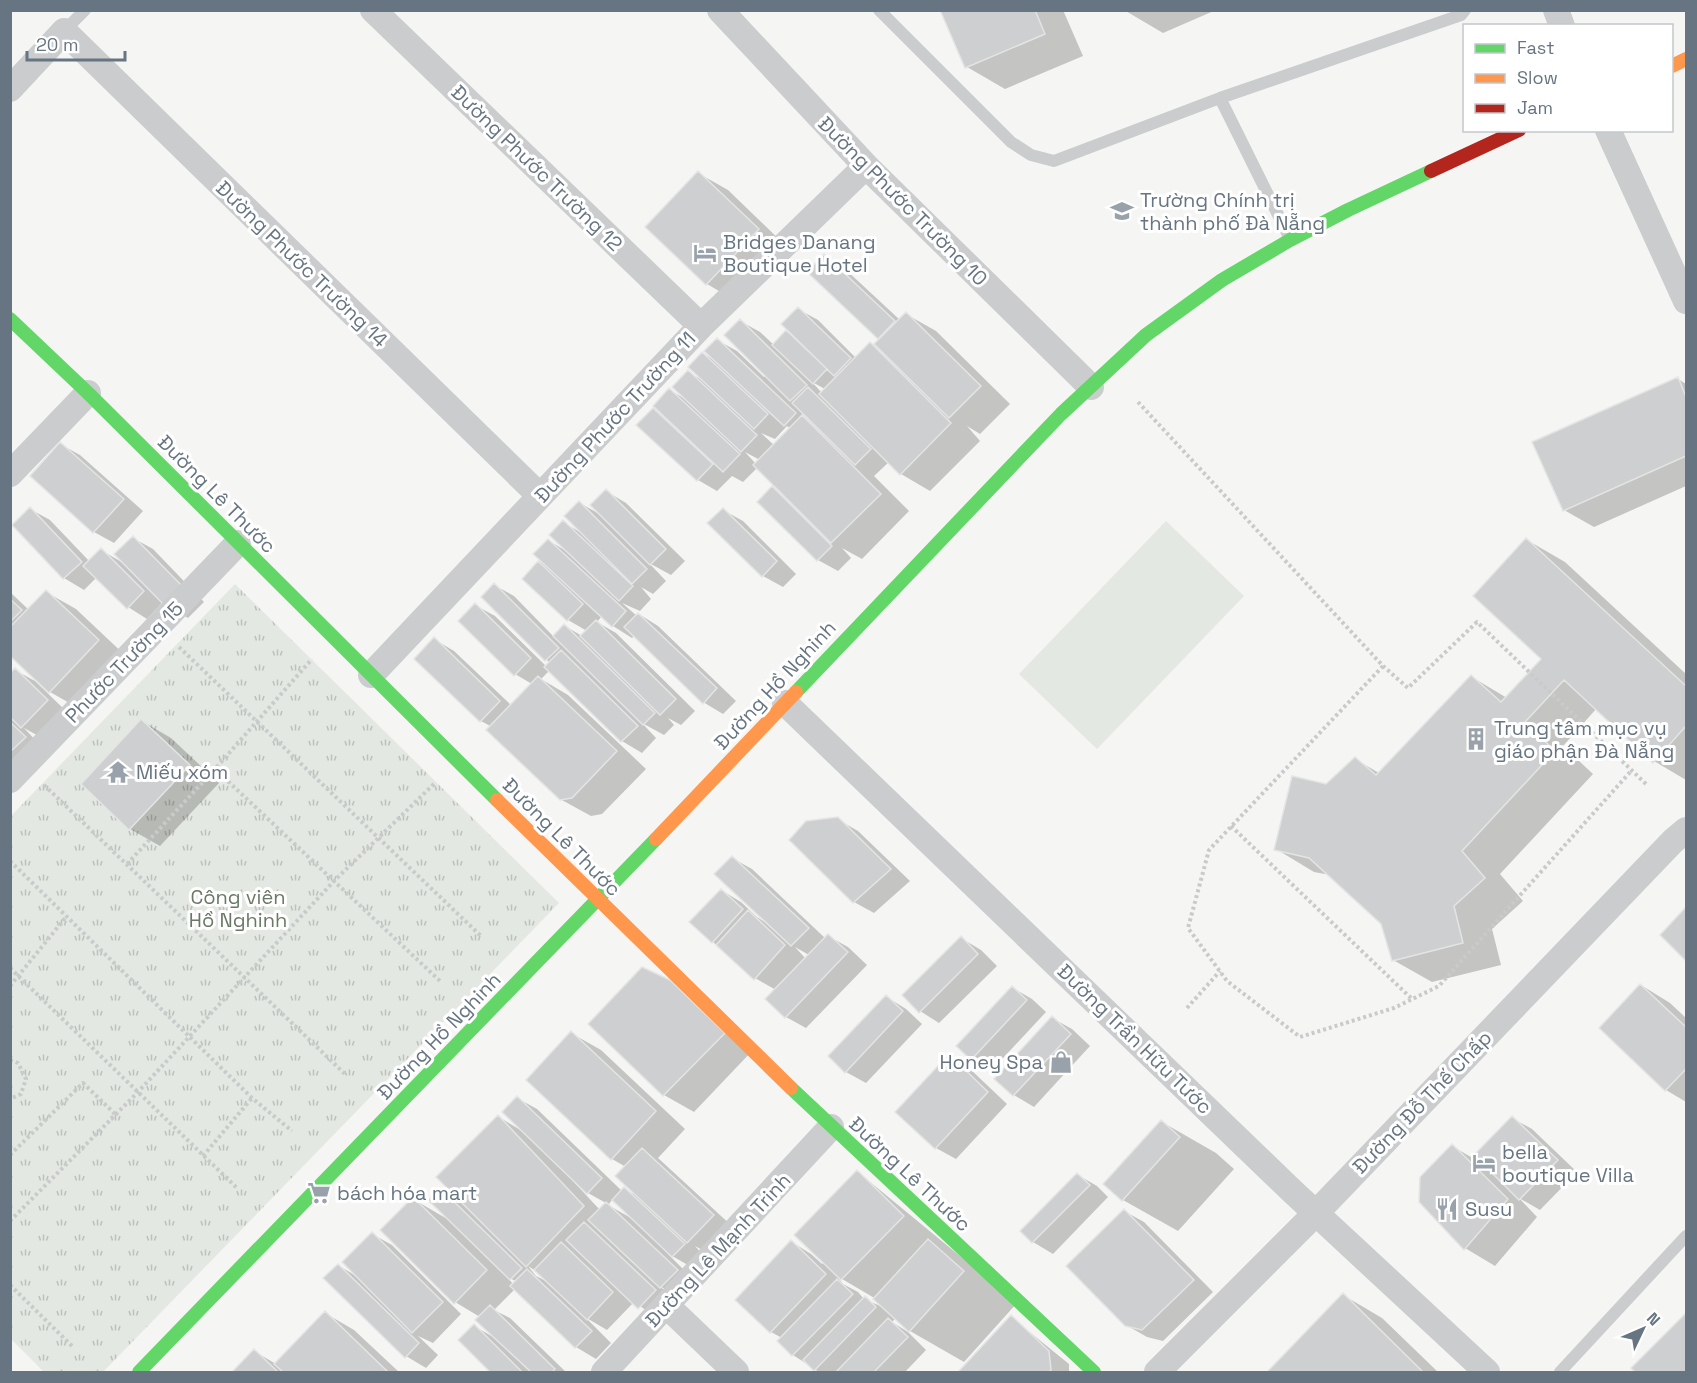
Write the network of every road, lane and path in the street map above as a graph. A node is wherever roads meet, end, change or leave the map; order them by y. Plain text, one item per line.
1 (85, 10) edge
2 (373, 10) edge
3 (720, 10) edge
4 (879, 10) edge
5 (1465, 10) edge
6 (64, 31) junction
7 (10, 89) edge
8 (1220, 98) junction
9 (1515, 132) edge
10 (1609, 132) edge
11 (866, 166) junction
12 (1290, 240) junction
13 (1686, 301) edge
14 (10, 319) edge
15 (701, 326) junction
16 (1091, 387) junction
17 (88, 393) junction
18 (1138, 402) dead end
19 (10, 474) edge
20 (540, 496) junction
21 (238, 543) junction
22 (158, 626) junction
23 (316, 654) dead end
24 (1383, 666) junction
25 (371, 675) junction
26 (785, 703) junction
27 (257, 721) junction
28 (215, 770) junction
29 (1632, 770) junction
30 (17, 773) edge
31 (443, 776) dead end
32 (1647, 785) dead end
33 (1232, 826) junction
34 (1686, 830) edge
35 (379, 838) junction
36 (10, 861) edge
37 (127, 864) junction
38 (334, 881) junction
39 (598, 900) junction
40 (66, 917) junction
41 (482, 937) dead end
42 (10, 968) edge
43 (1220, 971) junction
44 (19, 976) junction
45 (245, 976) junction
46 (440, 981) dead end
47 (10, 986) edge
48 (1412, 999) junction
49 (1187, 1008) dead end
50 (189, 1036) junction
51 (10, 1060) edge
52 (346, 1075) dead end
53 (138, 1092) junction
54 (252, 1098) junction
55 (10, 1099) edge
56 (115, 1114) junction
57 (831, 1127) junction
58 (292, 1131) dead end
59 (10, 1155) edge
60 (203, 1156) junction
61 (238, 1189) dead end
62 (1317, 1213) junction
63 (10, 1221) edge
64 (1686, 1236) edge
65 (10, 1285) edge
66 (667, 1306) junction
67 (72, 1346) dead end
68 (140, 1372) edge
69 (604, 1372) edge
70 (736, 1372) edge
71 (1094, 1372) edge
72 (1157, 1372) edge
73 (1487, 1372) edge
74 (1560, 1372) edge

1 - 6 lane
2 - 15 street, Đường Phước Trường 12
3 - 11 street, Đường Phước Trường 10
4 - 8 lane
5 - 8 lane
6 - 7 street
6 - 20 street, Đường Phước Trường 14
8 - 12 lane
9 - 12 street, Đường Hồ Nghinh
10 - 13 street
11 - 15 street, Đường Phước Trường 11
11 - 16 street, Đường Phước Trường 10
12 - 16 street, Đường Hồ Nghinh
14 - 17 street, Đường Lê Thước
15 - 20 street, Đường Phước Trường 11
16 - 26 street, Đường Hồ Nghinh
17 - 19 street
17 - 21 street, Đường Lê Thước
18 - 24 path
20 - 25 street, Đường Phước Trường 11
21 - 22 street, Phước Trường 15
21 - 25 street, Đường Lê Thước
22 - 27 path
22 - 30 street, Phước Trường 15
23 - 27 path
24 - 29 path
24 - 33 path
25 - 39 street, Đường Lê Thước
26 - 39 street, Đường Hồ Nghinh
26 - 62 street, Đường Trần Hữu Tước
27 - 28 path
27 - 35 path
28 - 37 path
28 - 38 path
29 - 32 path
29 - 48 path
30 - 37 path
31 - 35 path
33 - 43 path
33 - 48 path
34 - 62 street, Đường Đỗ Thế Chấp
35 - 38 path
35 - 41 path
36 - 40 path
37 - 45 path
38 - 45 path
38 - 46 path
39 - 57 street, Đường Lê Thước
39 - 68 street, Đường Hồ Nghinh
40 - 44 path
40 - 50 path
42 - 44 path
43 - 48 path
43 - 49 path
44 - 47 path
44 - 53 path
45 - 50 path
45 - 52 path
50 - 53 path
50 - 54 path
51 - 55 path
53 - 56 path
53 - 60 path
54 - 58 path
54 - 60 path
56 - 59 path
56 - 63 path
57 - 66 street, Đường Lê Mạnh Trinh
57 - 71 street, Đường Lê Thước
60 - 61 path
62 - 72 street, Đường Đỗ Thế Chấp
62 - 73 street, Đường Trần Hữu Tước
64 - 74 lane
65 - 67 path
66 - 69 street, Đường Lê Mạnh Trinh
66 - 70 street

